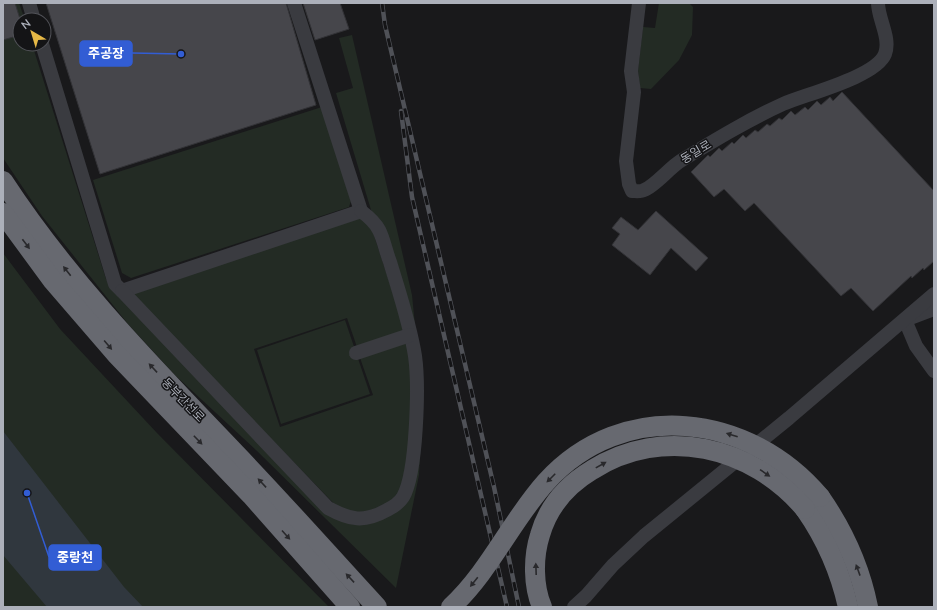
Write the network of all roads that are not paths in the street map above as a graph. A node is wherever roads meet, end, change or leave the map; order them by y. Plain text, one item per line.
1 (294, 3) edge
2 (639, 3) edge
3 (878, 3) edge
4 (44, 52) edge
5 (3, 181) edge
6 (360, 211) junction
7 (3, 213) edge
8 (122, 291) junction
9 (934, 294) edge
10 (934, 309) edge
11 (905, 320) junction
12 (410, 335) junction
13 (356, 353) dead end
14 (934, 371) edge
15 (813, 503) junction
16 (350, 607) edge
17 (377, 607) edge
18 (451, 607) edge
19 (542, 607) edge
20 (574, 607) edge
21 (848, 607) edge
22 (868, 607) edge

1 - 6 street
2 - 3 street, 동일로
4 - 8 street
17 -> 5 highway, 동부간선로
6 - 8 street
6 - 12 street
7 -> 16 highway, 동부간선로
8 - 12 street
9 - 11 street
10 - 11 street
11 - 14 street
11 - 20 street
12 - 13 street
15 -> 18 highway, bridge
19 -> 15 highway, bridge
15 - 21 highway
22 -> 15 highway

